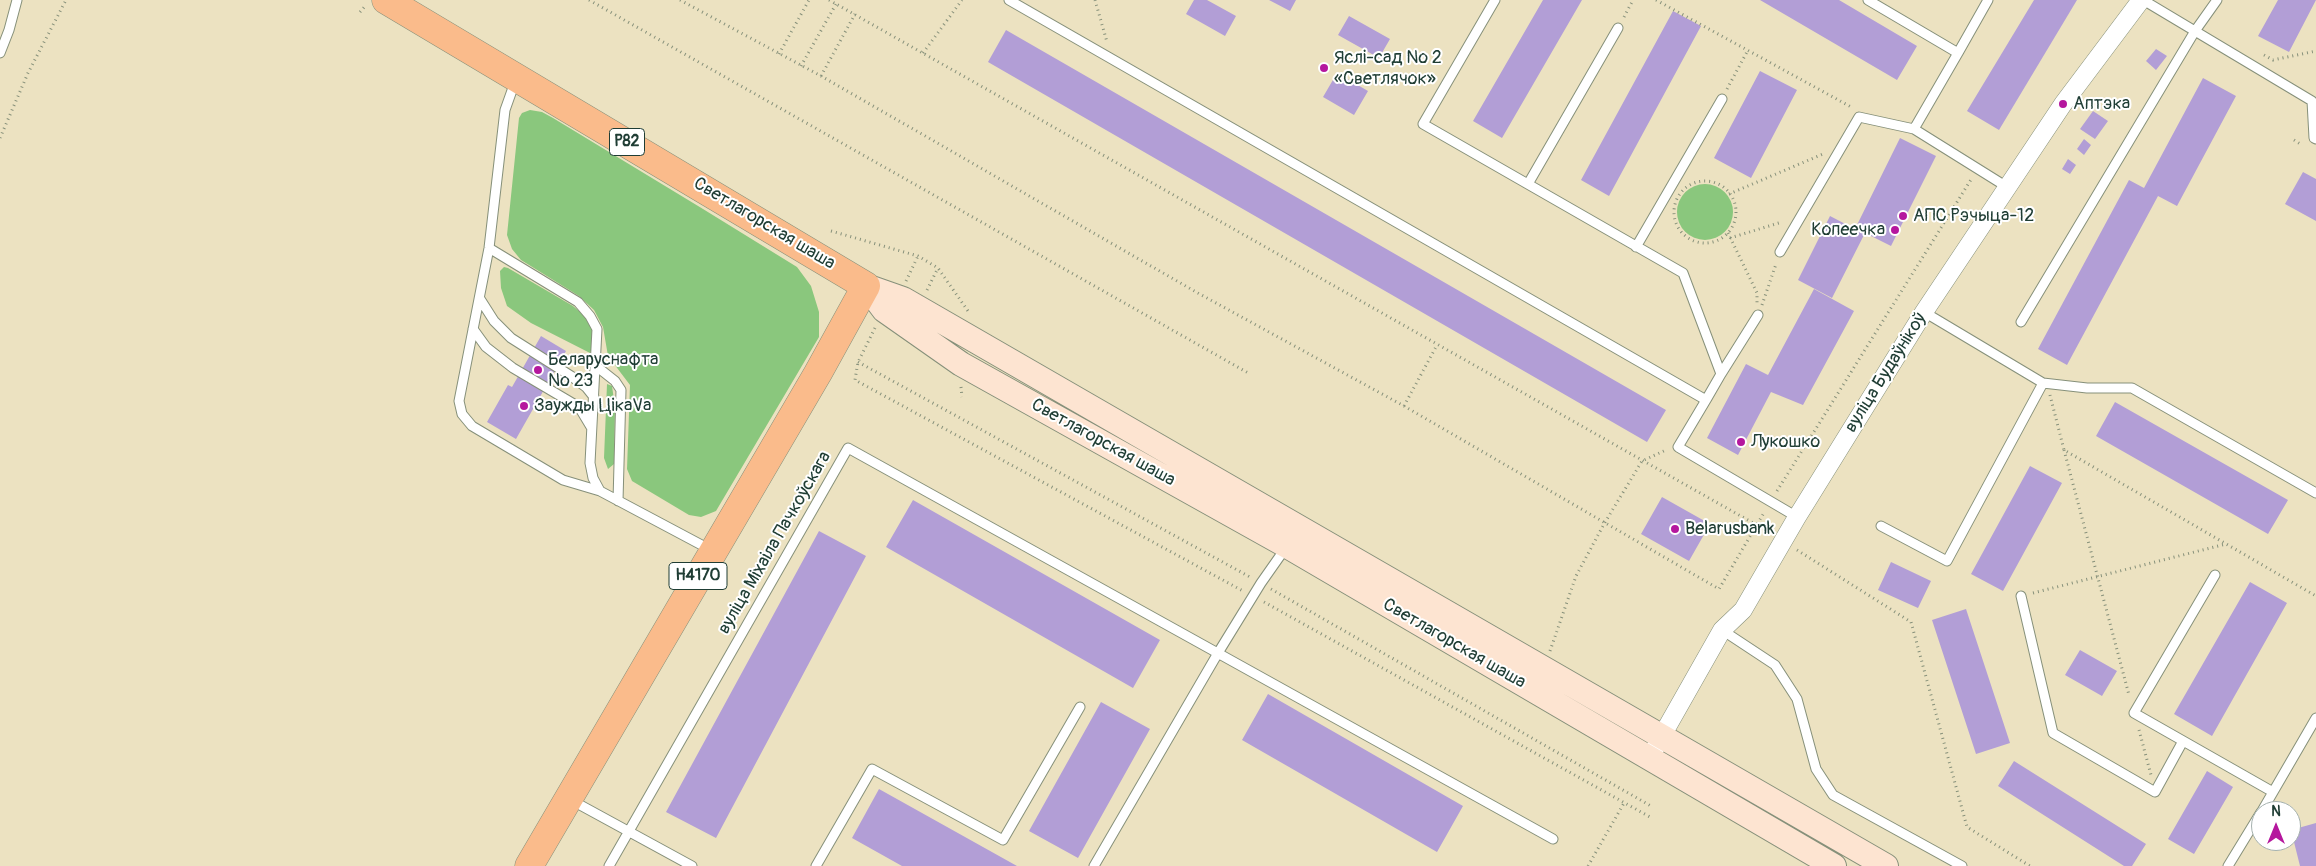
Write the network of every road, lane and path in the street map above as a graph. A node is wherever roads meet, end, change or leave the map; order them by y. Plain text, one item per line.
1 (17, 0) edge
2 (66, 0) edge
3 (386, 0) edge
4 (589, 0) edge
5 (680, 0) edge
6 (809, 0) edge
7 (830, 0) edge
8 (962, 0) edge
9 (1009, 0) edge
10 (1094, 0) edge
11 (1495, 0) edge
12 (1633, 0) edge
13 (1656, 0) edge
14 (1868, 0) edge
15 (1988, 0) edge
16 (2142, 0) edge
17 (2217, 0) edge
18 (836, 4) junction
19 (855, 14) junction
20 (1618, 28) joint
21 (2195, 31) junction
22 (1748, 50) junction
23 (2316, 51) edge
24 (0, 53) edge
25 (923, 53) junction
26 (1958, 53) junction
27 (2260, 53) dead end
28 (779, 54) junction
29 (1112, 59) junction
30 (801, 66) junction
31 (821, 76) junction
32 (518, 77) junction
33 (1722, 99) joint
34 (2314, 100) edge
35 (1859, 117) junction
36 (1914, 129) junction
37 (0, 138) edge
38 (2316, 139) edge
39 (1843, 145) junction
40 (1978, 169) junction
41 (1528, 184) junction
42 (2007, 188) junction
43 (1729, 194) junction
44 (1800, 218) junction
45 (831, 231) dead end
46 (1728, 232) junction
47 (1730, 238) junction
48 (1636, 247) junction
49 (488, 248) junction
50 (1780, 252) joint
51 (918, 256) junction
52 (938, 268) junction
53 (913, 285) dead end
54 (866, 286) junction
55 (919, 289) dead end
56 (480, 299) junction
57 (968, 311) dead end
58 (1924, 312) junction
59 (1758, 315) junction
60 (2021, 322) dead end
61 (473, 329) junction
62 (1438, 344) junction
63 (596, 366) junction
64 (1250, 374) dead end
65 (1721, 374) junction
66 (2045, 384) junction
67 (594, 397) junction
68 (1706, 400) junction
69 (1404, 406) junction
70 (591, 427) junction
71 (1679, 444) junction
72 (2064, 450) junction
73 (1642, 461) junction
74 (600, 491) junction
75 (2316, 493) edge
76 (618, 501) junction
77 (1771, 502) junction
78 (1797, 517) junction
79 (1604, 524) junction
80 (1756, 525) junction
81 (1881, 526) dead end
82 (1784, 540) junction
83 (2227, 544) junction
84 (1287, 546) junction
85 (712, 551) junction
86 (2215, 575) dead end
87 (2098, 577) junction
88 (2021, 596) joint
89 (2316, 596) edge
90 (1722, 630) junction
91 (1553, 647) dead end
92 (1218, 653) junction
93 (1080, 707) dead end
94 (2134, 713) junction
95 (2316, 718) edge
96 (1662, 736) junction
97 (2183, 741) junction
98 (1650, 757) junction
99 (2155, 792) junction
100 (2274, 792) junction
101 (569, 799) junction
102 (2268, 801) edge
103 (1624, 803) dead end
104 (2251, 828) edge
105 (628, 831) junction
106 (1553, 839) dead end
107 (529, 866) edge
108 (609, 866) edge
109 (692, 866) edge
110 (816, 866) edge
111 (1094, 866) edge
112 (1588, 866) edge
113 (1834, 866) edge
114 (1886, 866) edge
115 (1962, 866) edge
116 (2030, 866) edge
117 (2228, 866) edge

1 - 24 lane
2 - 37 path
3 - 32 main road, Светлагорская шаша / Р82
4 - 64 path
5 - 28 path
6 - 28 path
7 - 18 path
8 - 25 path
9 - 29 lane
10 - 29 path
11 - 41 lane
12 - 20 path
13 - 22 path
14 - 26 lane
15 - 26 lane
16 - 21 lane
16 - 42 street, вуліца Будаўнікоў
17 - 21 lane
18 - 19 path
18 - 30 path
19 - 25 path
19 - 31 path
20 - 41 lane
21 - 34 lane
21 - 60 lane
22 - 33 path
22 - 35 path
23 - 27 path
25 - 62 path
26 - 36 lane
28 - 30 path
29 - 68 lane
30 - 31 path
31 - 69 path
32 - 49 lane
32 - 54 main road, Светлагорская шаша / Р82
33 - 48 lane
34 - 38 lane
35 - 36 lane
35 - 39 lane
36 - 40 lane
39 - 43 path
39 - 44 lane
40 - 42 lane
40 - 77 path
41 - 48 lane
42 - 58 street, вуліца Будаўнікоў
43 - 46 path
43 - 46 path
44 - 47 path
44 - 50 lane
45 - 51 path
46 - 47 path
47 - 59 path
48 - 65 lane
49 - 56 lane
49 - 63 lane
50 - 59 path
51 - 52 path
51 - 53 path
52 - 55 path
52 - 57 path
54 - 84 main road, Светлагорская шаша / Р82
54 - 85 main road, Н4170
54 - 96 main road
56 - 61 lane
56 - 67 lane
58 - 66 lane
58 - 78 street, вуліца Будаўнікоў
59 - 65 lane
61 - 70 lane
61 - 74 lane
62 - 69 path
62 - 73 path
63 - 67 lane
63 - 76 lane
65 - 68 lane
66 - 72 path
66 - 75 lane
66 - 81 lane
67 - 70 lane
68 - 71 lane
69 - 79 path
70 - 74 lane
71 - 73 path
71 - 77 lane
72 - 83 path
72 - 87 path
73 - 79 path
73 - 80 path
74 - 76 lane
76 - 85 lane
77 - 78 lane
77 - 80 path
78 - 82 street, вуліца Будаўнікоў
79 - 80 path
79 - 91 path
80 - 82 path
82 - 90 street, вуліца Будаўнікоў
82 - 116 path
83 - 87 path
83 - 89 path
84 - 92 lane
84 - 98 main road, Светлагорская шаша / Р82
85 - 101 main road, Н4170
86 - 94 lane
87 - 88 path
87 - 94 path
88 - 99 lane
90 - 96 street, вуліца Будаўнікоў
90 - 115 lane
92 - 105 lane, вуліца Міхаіла Пачкоўскага
92 - 106 lane
92 - 111 lane
93 - 110 lane
94 - 97 lane
94 - 99 path
95 - 100 lane
96 - 98 street, вуліца Будаўнікоў
96 - 114 main road
97 - 99 lane
97 - 100 lane
98 - 113 main road, Светлагорская шаша / Р82
100 - 102 lane
101 - 105 lane
101 - 107 main road, Н4170
103 - 112 path
104 - 117 lane
105 - 108 lane, вуліца Міхаіла Пачкоўскага
105 - 109 lane

